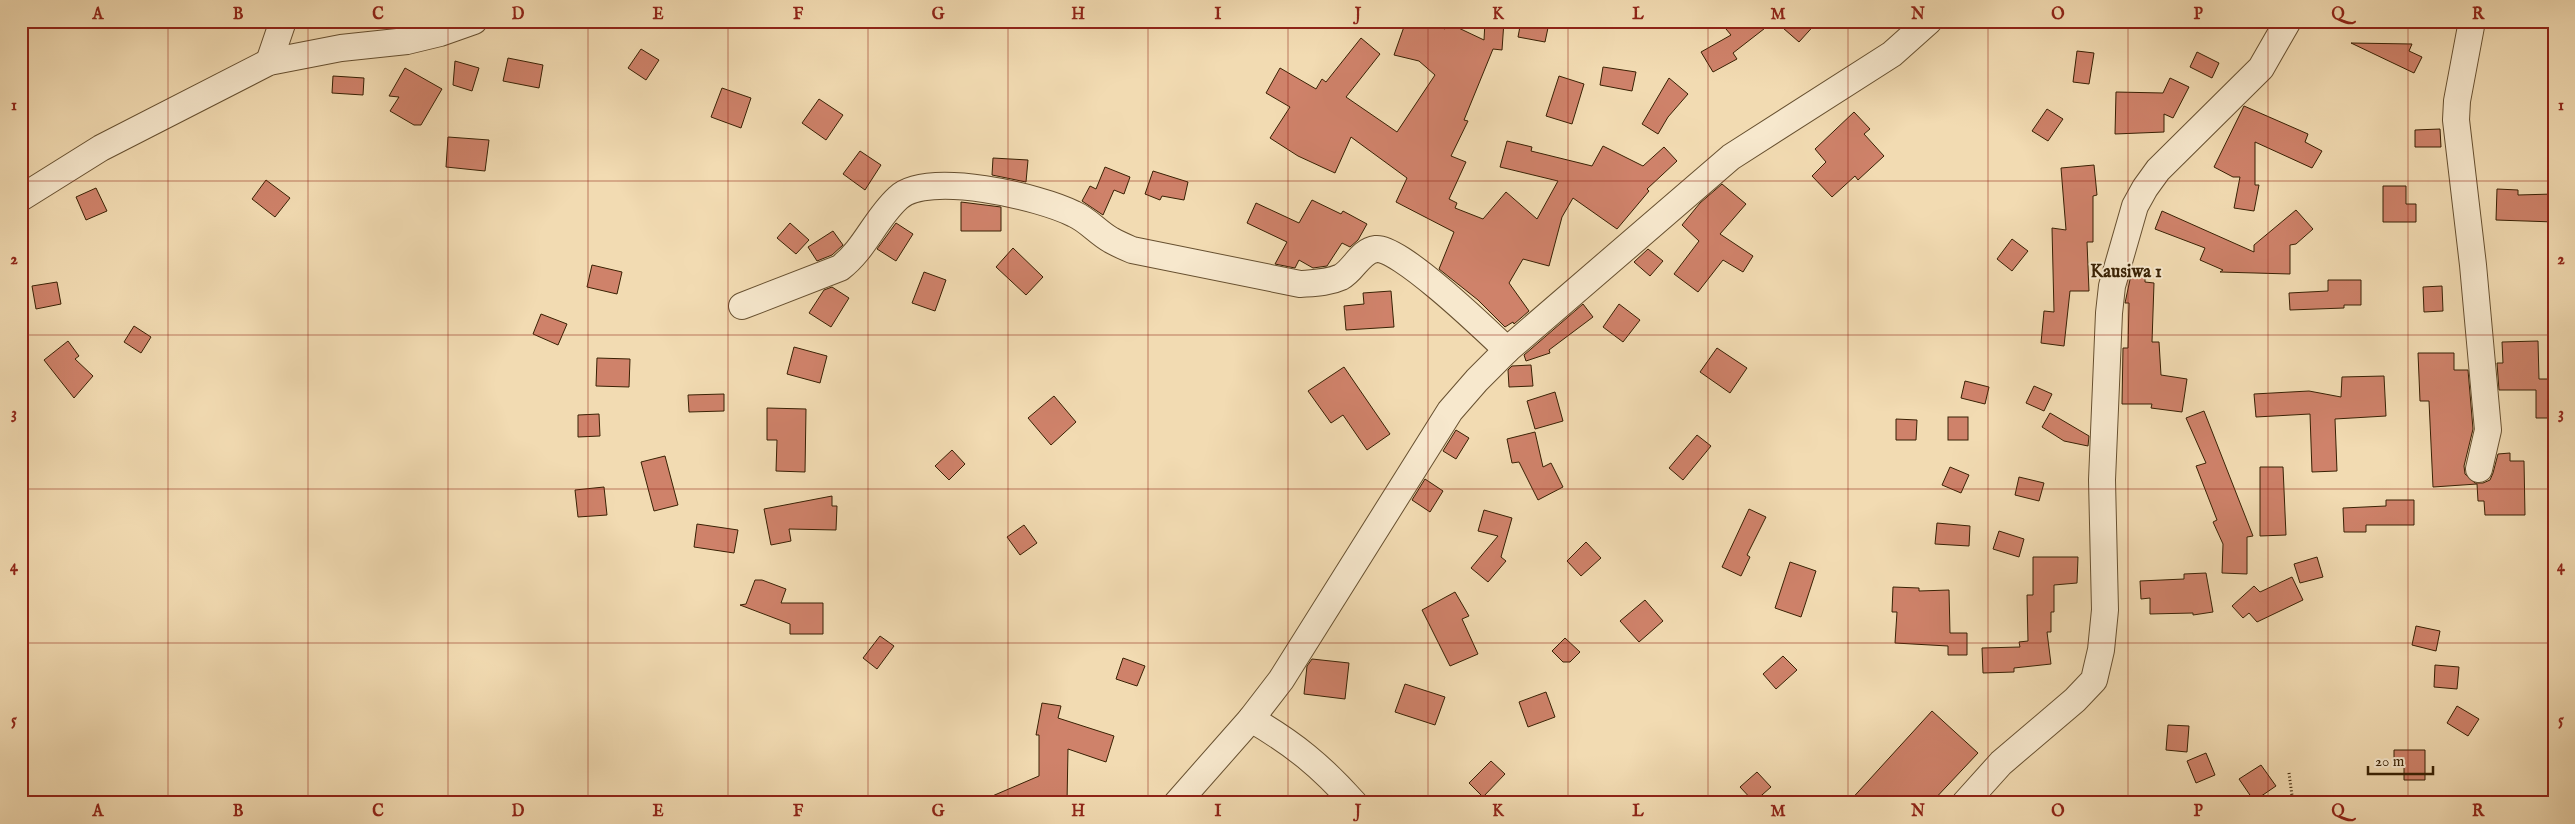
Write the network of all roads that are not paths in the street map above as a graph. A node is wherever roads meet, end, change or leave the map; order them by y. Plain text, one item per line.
1 (283, 21) edge
2 (474, 21) edge
3 (1929, 21) edge
4 (2288, 21) edge
5 (2472, 21) edge
6 (269, 62) junction
7 (21, 198) edge
8 (742, 306) dead end
9 (1507, 350) junction
10 (2479, 469) dead end
11 (1251, 719) junction
12 (1177, 803) edge
13 (1354, 803) edge
14 (1965, 803) edge

1 - 6 street
2 - 6 street
3 - 9 street
4 - 14 street
5 - 10 street
6 - 7 street
8 - 9 street
9 - 11 street
11 - 12 street
11 - 13 street

